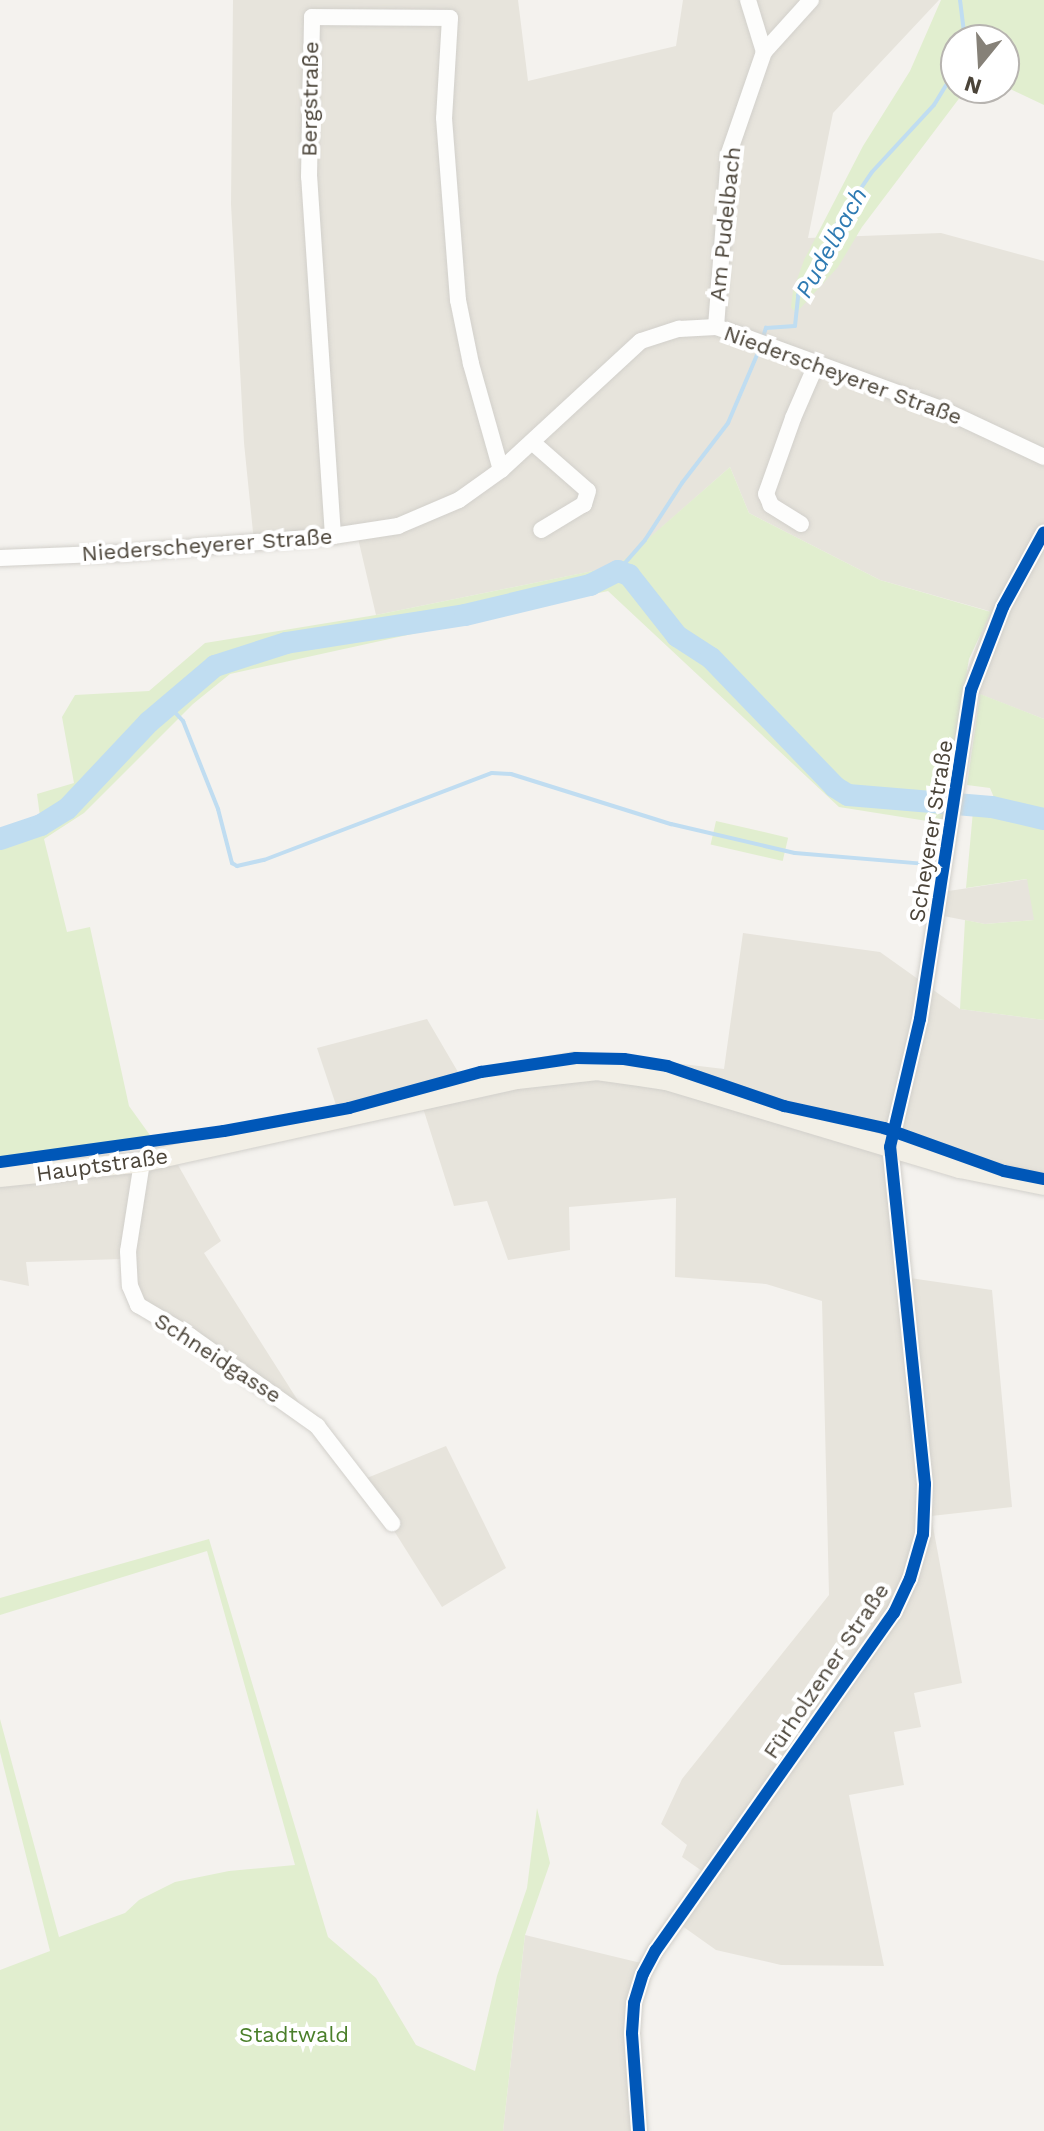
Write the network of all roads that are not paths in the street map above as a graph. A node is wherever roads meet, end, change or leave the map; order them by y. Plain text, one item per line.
1 (748, 0) edge
2 (811, 0) edge
3 (764, 52) junction
4 (716, 327) junction
5 (816, 365) junction
6 (532, 442) junction
7 (1044, 457) edge
8 (501, 470) junction
9 (801, 524) dead end
10 (541, 530) dead end
11 (1044, 532) edge
12 (333, 536) junction
13 (0, 558) edge
14 (890, 1147) junction
15 (142, 1162) junction
16 (0, 1177) edge
17 (1044, 1185) edge
18 (392, 1523) dead end
19 (639, 2131) edge

1 - 3 street
2 - 3 street, Am Pudelbach
3 - 4 street, Am Pudelbach
4 - 5 street, Niederscheyerer Straße
4 - 6 street, Niederscheyerer Straße
5 - 7 street, Niederscheyerer Straße
5 - 9 street
6 - 8 street, Niederscheyerer Straße
6 - 10 street
8 - 12 street, Niederscheyerer Straße
8 - 12 street, Bergstraße
11 - 14 street, Scheyerer Straße
12 - 13 street, Niederscheyerer Straße
14 - 15 main road, Hauptstraße
14 - 17 main road, Hauptstraße
14 - 19 street, Fürholzener Straße
15 - 16 main road, Hauptstraße
15 - 18 street, Schneidgasse

